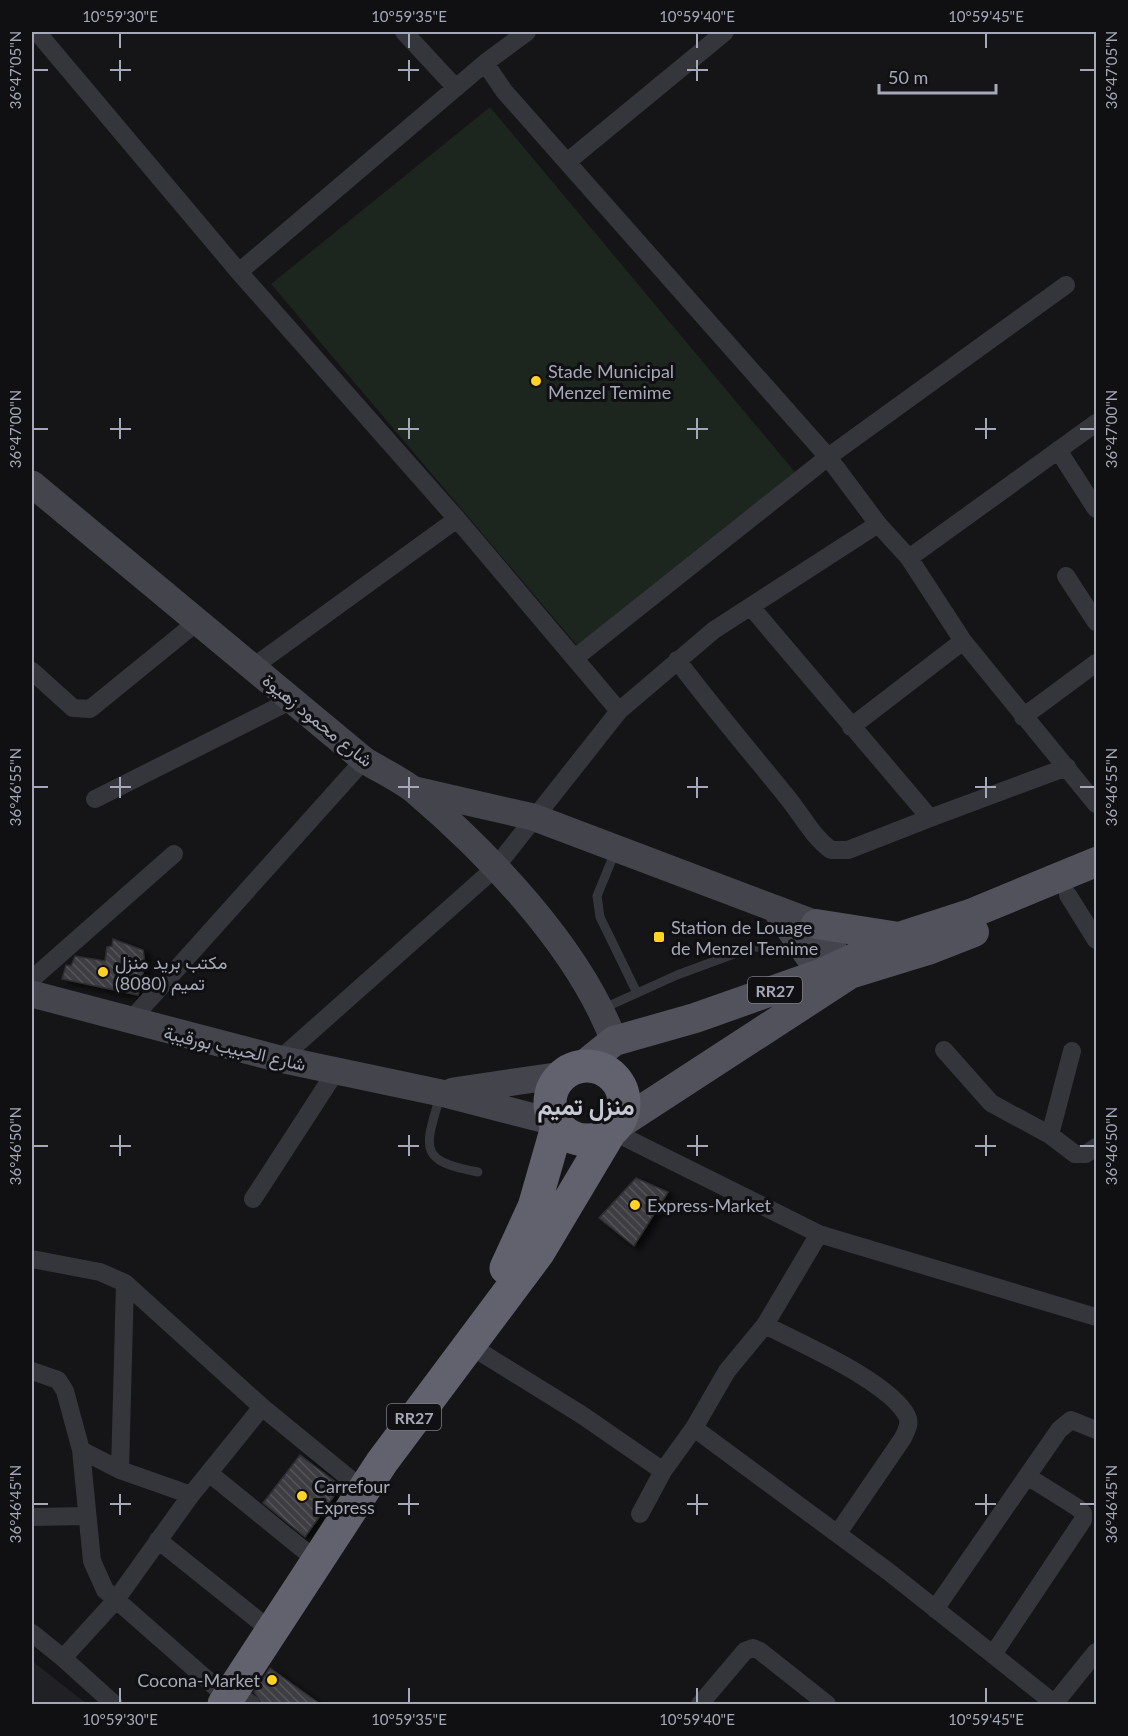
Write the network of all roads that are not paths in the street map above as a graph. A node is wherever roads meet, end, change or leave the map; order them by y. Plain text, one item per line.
1 (37, 32) edge
2 (404, 32) edge
3 (527, 32) edge
4 (723, 32) edge
5 (485, 63) junction
6 (456, 88) junction
7 (567, 162) junction
8 (239, 272) junction
9 (1066, 285) dead end
10 (1096, 423) edge
11 (1058, 450) junction
12 (828, 457) junction
13 (32, 486) edge
14 (1096, 509) edge
15 (457, 519) junction
16 (878, 524) junction
17 (909, 558) junction
18 (1066, 576) dead end
19 (751, 607) junction
20 (197, 622) junction
21 (1096, 622) edge
22 (963, 641) junction
23 (574, 658) junction
24 (676, 660) junction
25 (1096, 663) edge
26 (254, 668) junction
27 (32, 671) edge
28 (292, 700) junction
29 (619, 711) junction
30 (1023, 717) junction
31 (851, 727) junction
32 (364, 760) junction
33 (1067, 767) junction
34 (413, 790) junction
35 (95, 799) dead end
36 (1096, 804) edge
37 (533, 817) junction
38 (930, 818) junction
39 (617, 848) junction
40 (174, 854) dead end
41 (1096, 862) edge
42 (495, 868) junction
43 (1096, 884) edge
44 (1068, 895) junction
45 (899, 937) junction
46 (1096, 940) edge
47 (828, 962) junction
48 (32, 979) edge
49 (637, 993) junction
50 (32, 994) edge
51 (602, 1009) junction
52 (129, 1022) junction
53 (614, 1041) junction
54 (944, 1050) dead end
55 (1072, 1051) dead end
56 (280, 1059) junction
57 (336, 1071) junction
58 (572, 1071) junction
59 (441, 1093) junction
60 (556, 1124) junction
61 (613, 1130) junction
62 (1050, 1135) junction
63 (1096, 1147) edge
64 (478, 1173) dead end
65 (253, 1198) dead end
66 (819, 1234) junction
67 (32, 1258) edge
68 (125, 1283) junction
69 (1096, 1317) edge
70 (765, 1325) junction
71 (469, 1345) junction
72 (32, 1371) edge
73 (262, 1407) junction
74 (694, 1428) junction
75 (1096, 1430) edge
76 (81, 1450) junction
77 (120, 1470) junction
78 (663, 1471) junction
79 (209, 1473) junction
80 (1028, 1476) junction
81 (350, 1479) junction
82 (191, 1495) junction
83 (640, 1514) dead end
84 (87, 1516) junction
85 (32, 1517) edge
86 (838, 1533) junction
87 (158, 1540) junction
88 (305, 1551) junction
89 (115, 1600) junction
90 (936, 1609) junction
91 (259, 1621) junction
92 (32, 1633) edge
93 (1096, 1652) edge
94 (994, 1653) junction
95 (63, 1658) junction
96 (226, 1698) edge
97 (114, 1704) edge
98 (700, 1704) edge
99 (827, 1704) edge
100 (1054, 1704) edge

1 - 8 street
2 - 6 street
3 - 5 street
4 - 7 street
5 - 6 street
5 - 7 street
6 - 8 street
7 - 12 street
8 - 15 street
9 - 12 street
10 - 11 street
11 - 14 street
11 - 17 street
12 - 16 street
12 - 23 street
13 - 20 main road, شارع محمود زهيوة
15 - 23 street
15 - 26 street
16 - 17 street
16 - 19 street
17 - 22 street
18 - 21 street
19 - 24 street
19 - 31 street
20 - 26 main road, شارع محمود زهيوة
20 - 27 street
22 - 30 street
22 - 31 street
23 - 29 street
24 - 29 street
24 - 38 street
25 - 30 street
26 - 28 main road, شارع محمود زهيوة
28 - 32 main road, شارع محمود زهيوة
28 - 35 street
29 - 37 street
30 - 33 street
31 - 38 street
32 - 34 main road, شارع محمود زهيوة
32 - 52 street
33 - 36 street
33 - 38 street
34 - 37 main road
34 - 42 main road, شارع محمود زهيوة
37 - 39 main road
37 - 42 street
39 - 47 main road
39 - 49 lane
40 - 48 street
41 - 45 main road, RR27
42 - 51 main road, شارع محمود زهيوة
42 - 56 street
43 - 44 main road, RR27
44 - 46 street
44 - 47 main road, RR27
45 - 47 main road, RR27
45 - 47 main road
47 - 49 lane
47 - 53 main road, RR27
47 - 61 main road, RR27
49 - 51 lane
50 - 52 main road, شارع الحبيب بورقيبة
51 - 53 main road, شارع محمود زهيوة
52 - 56 main road, شارع الحبيب بورقيبة
53 - 58 main road, RR27
54 - 62 street
55 - 62 street
56 - 57 main road, شارع الحبيب بورقيبة
57 - 59 main road, شارع الحبيب بورقيبة
57 - 65 street
58 - 59 main road, شارع الحبيب بورقيبة
58 - 60 highway, RR27
58 - 61 highway, RR27
59 - 60 main road, شارع الحبيب بورقيبة
59 - 64 lane
60 - 61 highway, RR27
60 - 81 highway, RR27
61 - 66 street
61 - 71 highway, RR27
62 - 63 street
66 - 69 street
66 - 70 street
67 - 68 street
68 - 73 street
68 - 77 street
70 - 74 street
70 - 86 street
71 - 78 street
71 - 96 highway, RR27
72 - 76 street
73 - 79 street
73 - 81 street
74 - 78 street
74 - 86 street
75 - 80 street
76 - 77 street
76 - 84 street
77 - 82 street
78 - 83 street
79 - 82 street
79 - 88 street
80 - 90 street
80 - 94 street
81 - 88 highway, RR27
82 - 87 street
84 - 85 street
84 - 89 street
86 - 90 street
87 - 89 street
87 - 91 street
88 - 91 highway, RR27
89 - 95 street
89 - 96 street
90 - 94 street
91 - 96 highway, RR27
92 - 95 street
93 - 100 street
94 - 100 street
95 - 97 street
98 - 99 street

